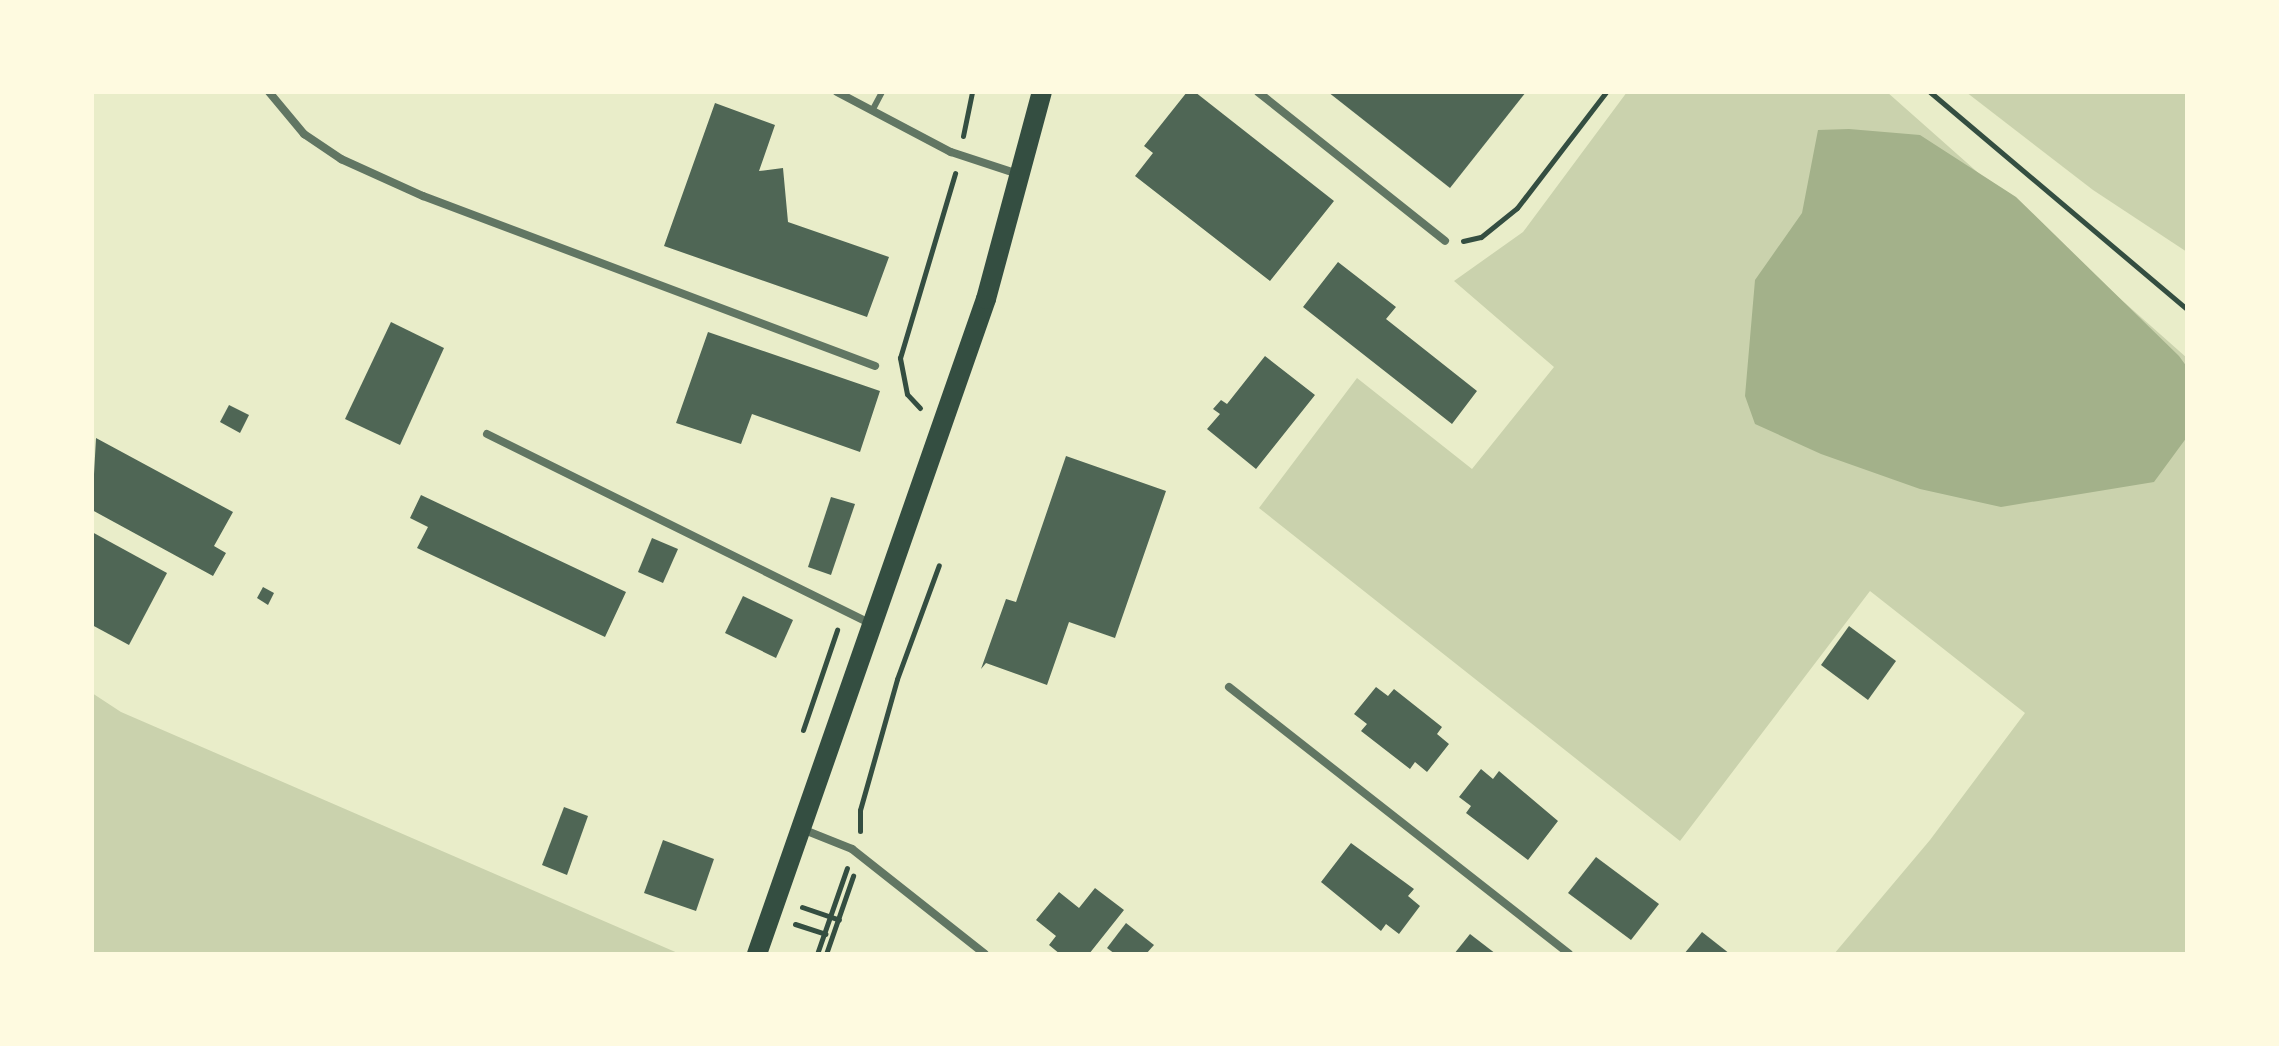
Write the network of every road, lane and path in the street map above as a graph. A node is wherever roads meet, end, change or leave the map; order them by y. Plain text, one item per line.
1 (269, 92) edge
2 (837, 92) edge
3 (882, 92) edge
4 (972, 92) edge
5 (1042, 92) edge
6 (1258, 92) edge
7 (1606, 92) edge
8 (1930, 92) edge
9 (872, 111) junction
10 (959, 155) junction
11 (1023, 175) junction
12 (1445, 241) joint
13 (2187, 309) edge
14 (875, 366) dead end
15 (920, 415) dead end
16 (487, 434) dead end
17 (939, 565) dead end
18 (873, 624) junction
19 (1229, 687) dead end
20 (801, 828) junction
21 (852, 849) junction
22 (860, 855) junction
23 (757, 954) edge
24 (817, 954) edge
25 (826, 954) edge
26 (985, 954) edge
27 (1569, 954) edge

1 - 14 street
2 - 9 street
3 - 9 lane
4 - 10 path
5 - 11 main road
6 - 12 street
7 - 12 path
8 - 13 path
9 - 10 street
10 - 11 street
10 - 15 path
11 - 18 main road
16 - 18 street
17 - 22 path
18 - 20 main road
19 - 27 street
20 - 21 street
20 - 23 main road
21 - 22 street
21 - 24 path
22 - 25 path
22 - 26 street

